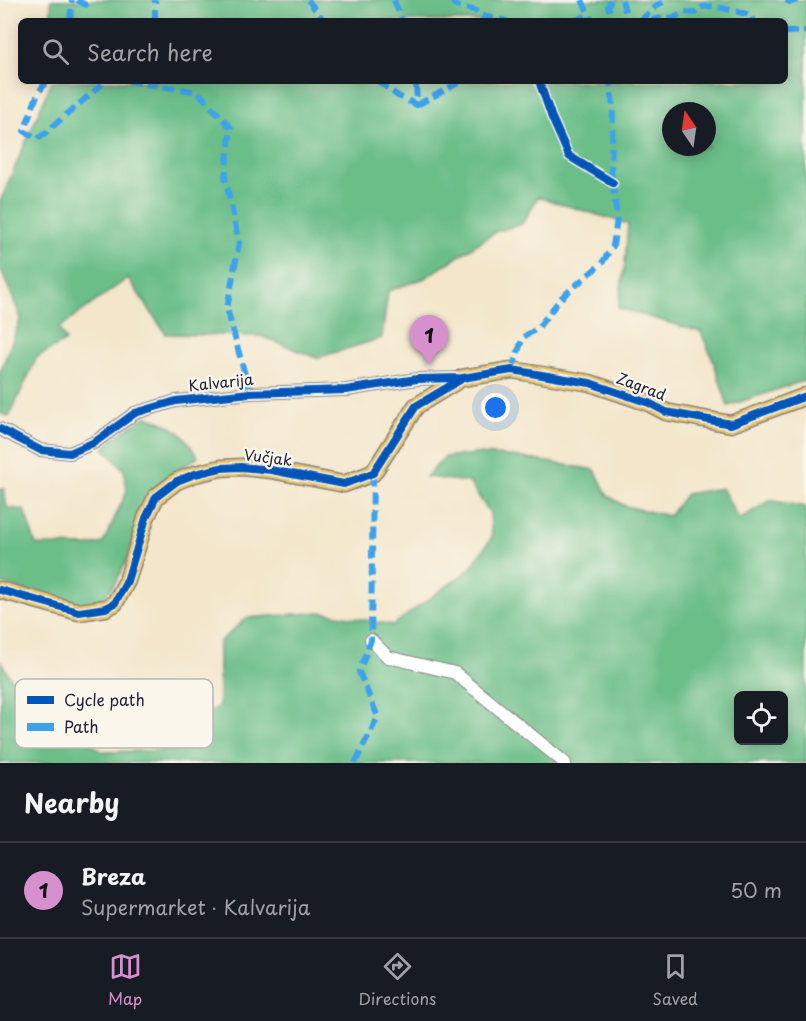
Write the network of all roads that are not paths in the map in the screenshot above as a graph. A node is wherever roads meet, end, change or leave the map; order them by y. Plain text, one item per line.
1 (462, 378) junction
2 (806, 396) edge
3 (0, 429) edge
4 (0, 590) edge
5 (371, 640) dead end
6 (565, 763) edge

1 - 2 main road, Zagrad
1 - 3 street, Kalvarija
1 - 4 main road, Vučjak
5 - 6 street

